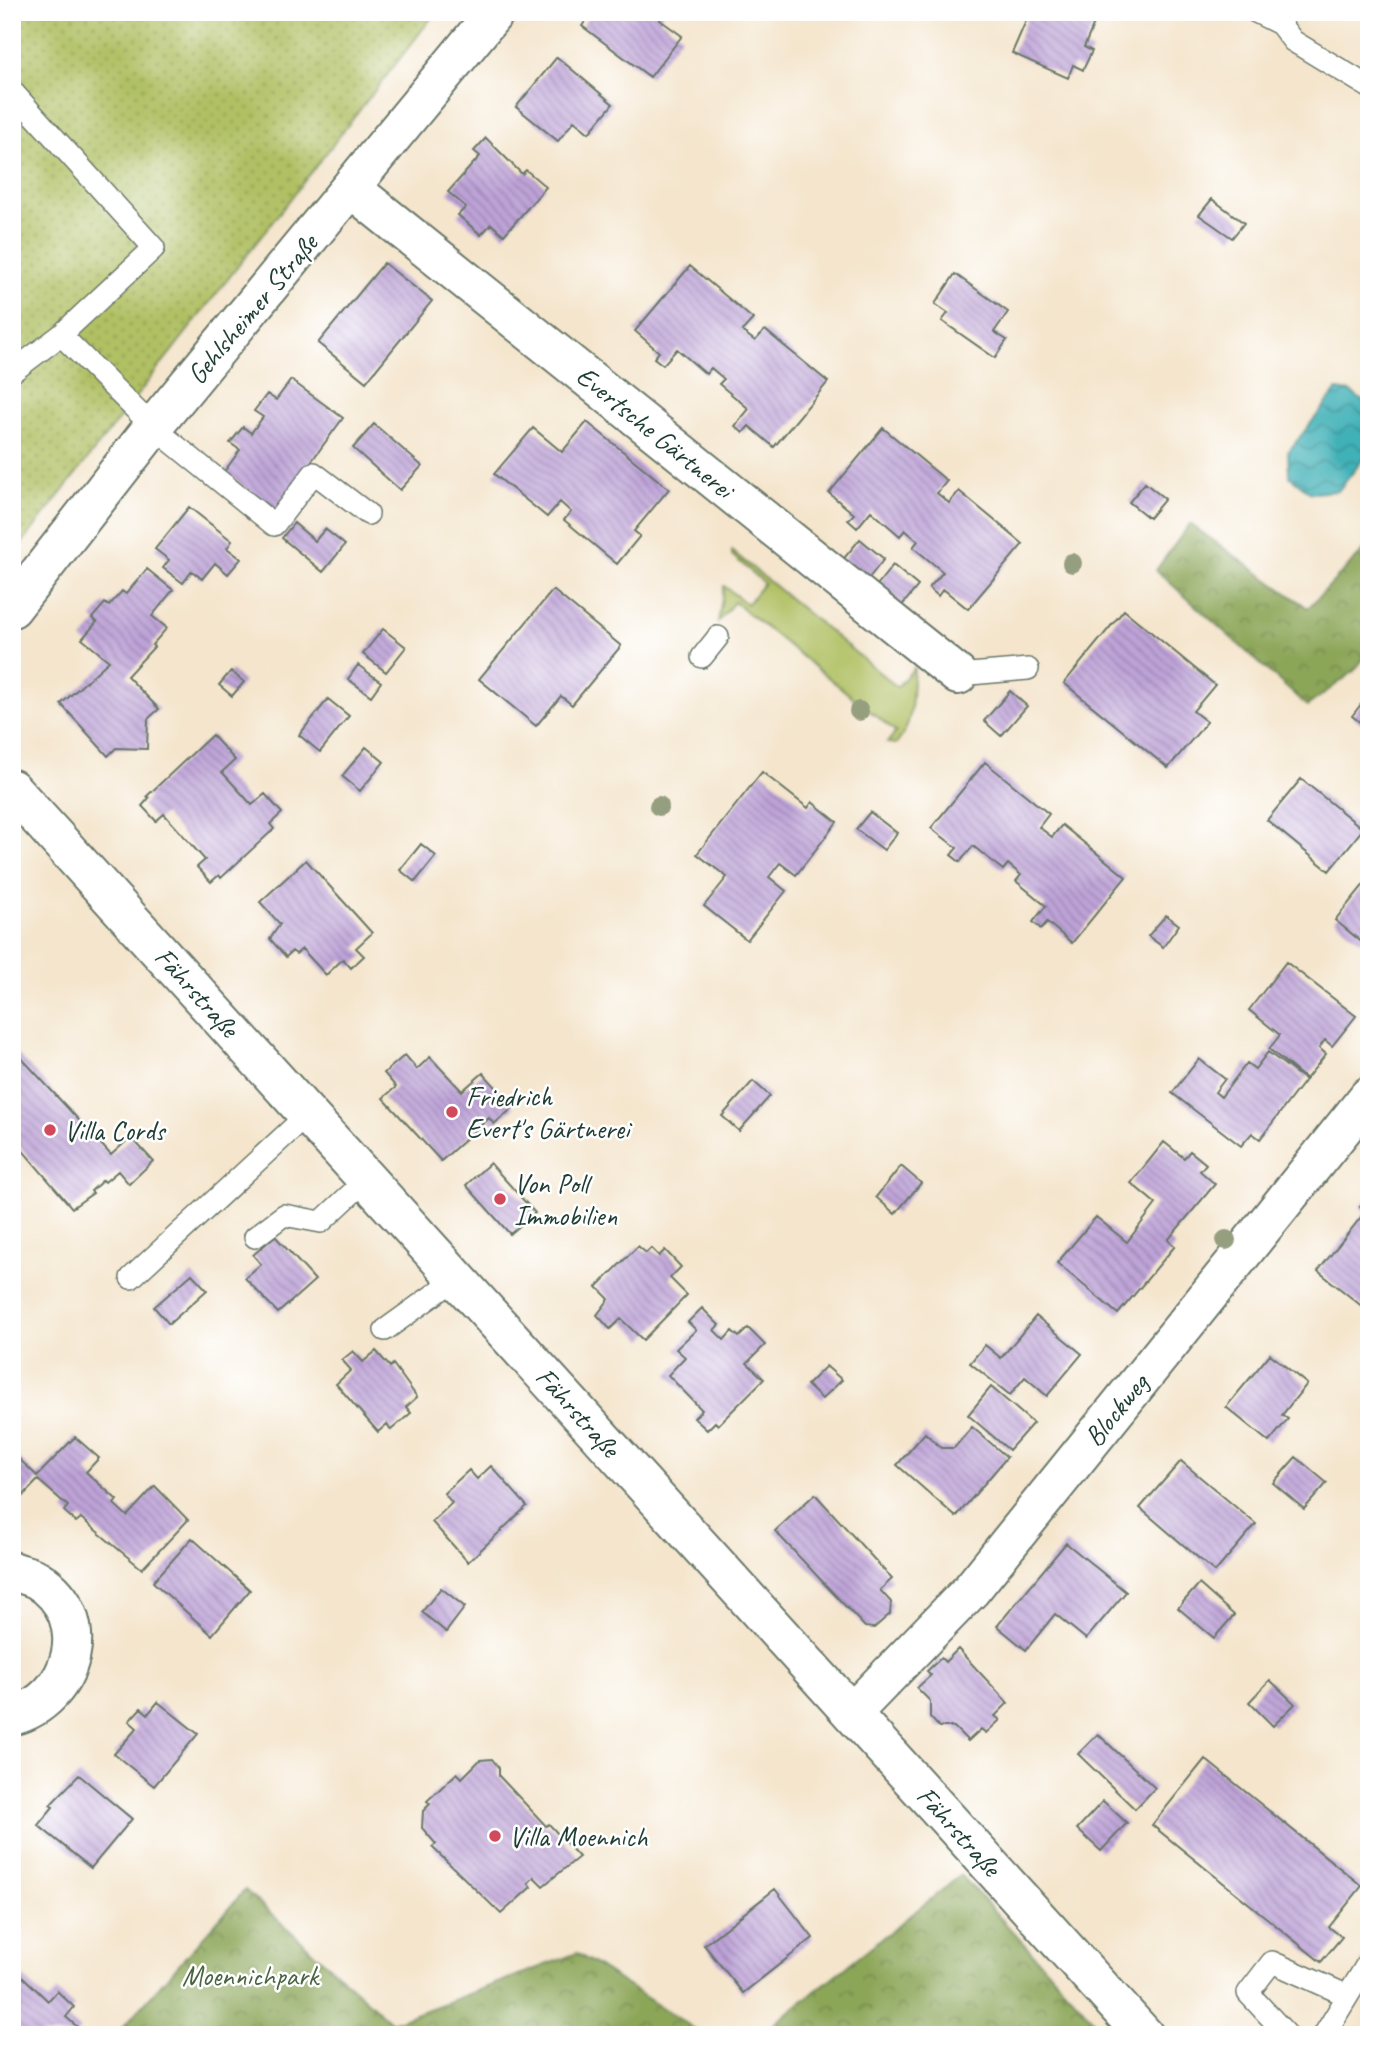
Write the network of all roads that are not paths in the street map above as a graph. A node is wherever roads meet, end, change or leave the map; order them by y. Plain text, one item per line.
1 (495, 12) edge
2 (1256, 12) edge
3 (1369, 87) edge
4 (12, 91) edge
5 (352, 189) junction
6 (61, 335) junction
7 (12, 372) edge
8 (153, 427) junction
9 (368, 514) dead end
10 (12, 608) edge
11 (718, 637) dead end
12 (702, 657) dead end
13 (1028, 669) dead end
14 (958, 675) joint
15 (12, 789) edge
16 (1369, 1096) edge
17 (308, 1114) junction
18 (367, 1179) junction
19 (255, 1237) dead end
20 (131, 1278) dead end
21 (457, 1278) junction
22 (385, 1330) dead end
23 (12, 1571) edge
24 (852, 1713) junction
25 (12, 1716) edge
26 (1369, 1961) edge
27 (1346, 1995) junction
28 (1144, 2035) edge
29 (1287, 2035) edge
30 (1324, 2035) edge

1 - 5 street, Gehlsheimer Straße
2 - 3 lane
4 - 6 lane
5 - 8 street, Gehlsheimer Straße
5 - 14 street, Evertsche Gärtnerei
6 - 7 lane
6 - 8 lane
8 - 9 lane
8 - 10 street, Gehlsheimer Straße
11 - 12 lane
13 - 14 lane
15 - 17 street, Fährstraße
16 - 24 street, Blockweg
17 - 18 street, Fährstraße
17 - 20 lane
18 - 19 lane
18 - 21 street, Fährstraße
21 - 22 lane
21 - 24 street, Fährstraße
23 - 25 street
24 - 28 street, Fährstraße
26 - 27 lane
27 - 29 lane
27 - 30 lane

